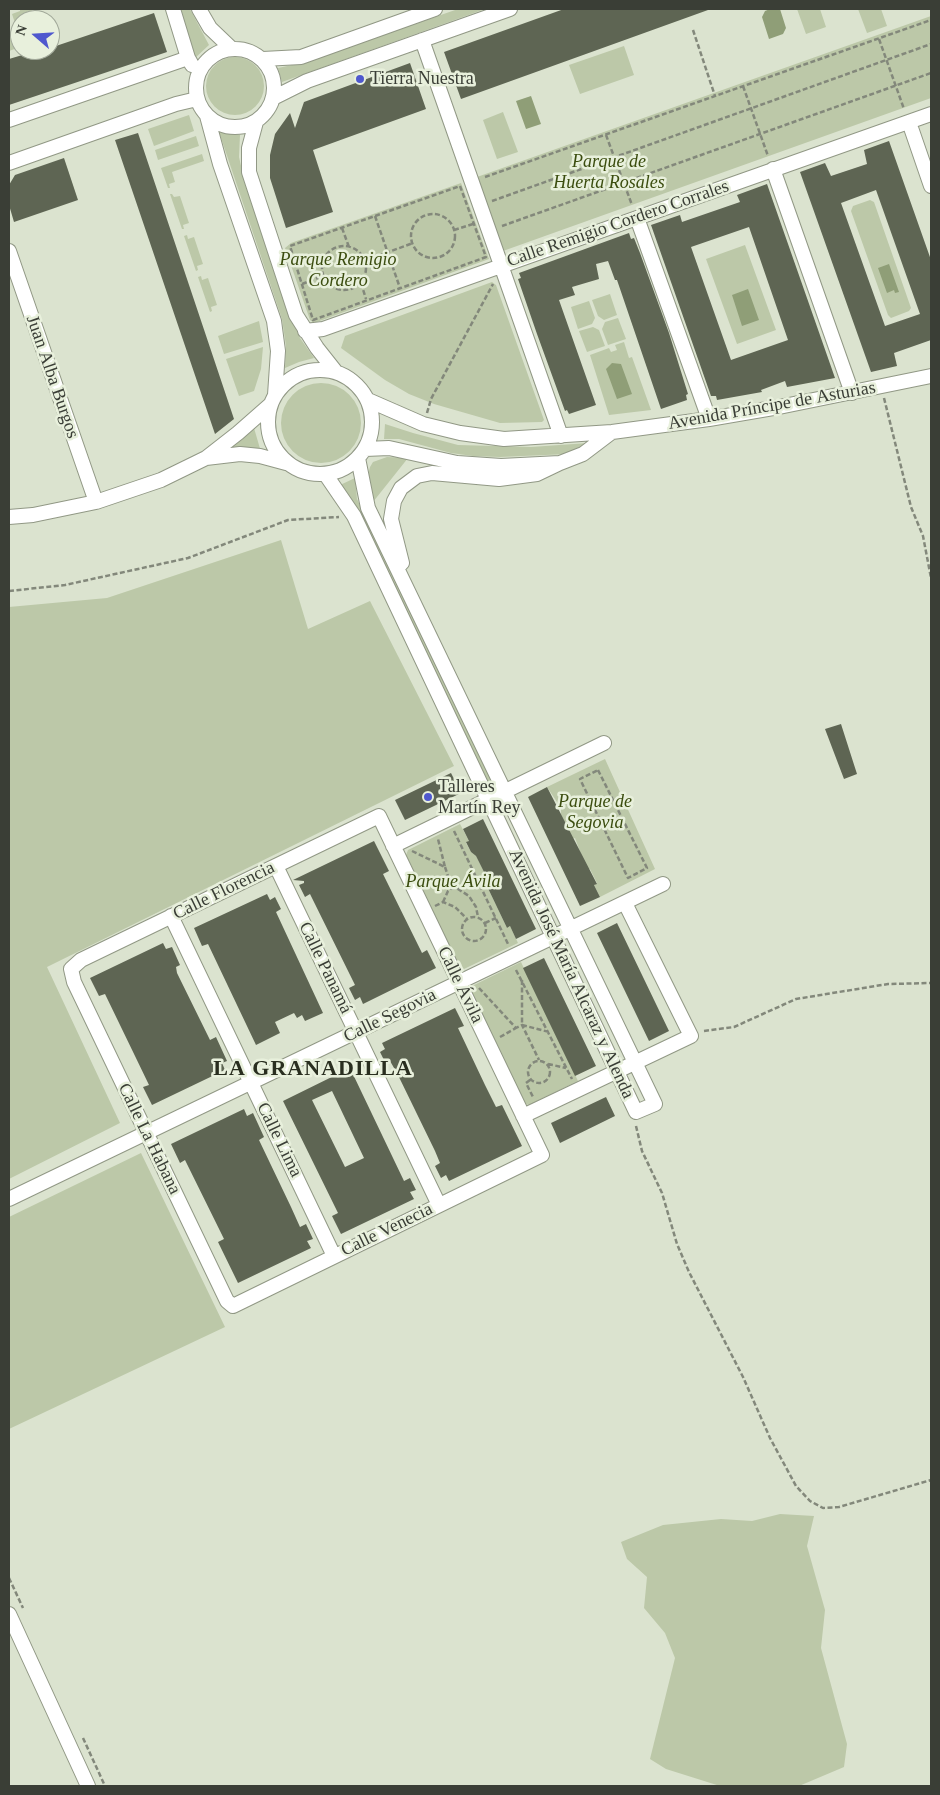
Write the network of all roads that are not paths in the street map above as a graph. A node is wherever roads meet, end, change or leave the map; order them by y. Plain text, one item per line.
1 (173, 9) edge
2 (199, 9) edge
3 (435, 9) edge
4 (510, 9) edge
5 (422, 40) junction
6 (232, 49) junction
7 (188, 58) junction
8 (263, 59) junction
9 (198, 74) junction
10 (274, 98) junction
11 (197, 99) junction
12 (931, 114) edge
13 (207, 116) junction
14 (9, 120) edge
15 (256, 122) junction
16 (909, 122) junction
17 (9, 163) edge
18 (773, 169) junction
19 (931, 186) edge
20 (637, 218) junction
21 (9, 253) edge
22 (501, 265) junction
23 (305, 331) junction
24 (336, 372) junction
25 (931, 376) edge
26 (852, 393) junction
27 (273, 399) junction
28 (368, 400) junction
29 (709, 419) junction
30 (612, 432) junction
31 (561, 436) junction
32 (362, 453) junction
33 (206, 458) junction
34 (286, 463) junction
35 (560, 463) junction
36 (326, 475) junction
37 (96, 502) junction
38 (9, 517) edge
39 (411, 595) junction
40 (604, 743) dead end
41 (505, 792) junction
42 (488, 800) junction
43 (378, 816) joint
44 (393, 846) junction
45 (276, 866) junction
46 (663, 884) dead end
47 (624, 903) junction
48 (171, 916) junction
49 (571, 928) junction
50 (553, 937) junction
51 (71, 969) joint
52 (458, 983) junction
53 (356, 1032) junction
54 (635, 1062) junction
55 (617, 1071) junction
56 (251, 1082) junction
57 (523, 1116) junction
58 (146, 1133) junction
59 (542, 1155) joint
60 (9, 1199) edge
61 (439, 1205) junction
62 (334, 1256) junction
63 (233, 1306) joint
64 (9, 1614) edge
65 (88, 1786) edge

1 - 7 street
2 - 6 street
3 - 8 street
4 - 5 street
5 - 10 street
5 - 22 street
6 - 8 street
6 - 9 street
7 - 9 street
7 - 14 street
8 - 10 street
9 - 11 street
10 - 15 street
11 - 13 street
11 - 17 street
12 - 16 street, Calle Remigio Cordero Corrales
13 - 15 street
13 - 27 street
15 - 23 street
16 - 18 street, Calle Remigio Cordero Corrales
16 - 19 street
18 - 20 street, Calle Remigio Cordero Corrales
18 - 26 street
20 - 22 street, Calle Remigio Cordero Corrales
20 - 29 street
21 - 37 street, Juan Alba Burgos
22 - 23 street, Calle Remigio Cordero Corrales
22 - 31 street
23 - 24 street
24 - 27 street
24 - 28 street
25 - 26 street, Avenida Príncipe de Asturias
26 - 29 street, Avenida Príncipe de Asturias
27 - 33 street
27 - 34 street
28 - 31 street, Avenida Príncipe de Asturias
28 - 32 street
29 - 30 street, Avenida Príncipe de Asturias
30 - 31 street, Avenida Príncipe de Asturias
30 - 35 street, Avenida Príncipe de Asturias
32 - 35 street, Avenida Príncipe de Asturias
32 - 36 street
32 - 39 street, Avenida José María Alcaraz y Alenda
33 - 34 street
33 - 37 street
34 - 36 street
35 - 39 street, Avenida José María Alcaraz y Alenda
36 - 42 street, Avenida José María Alcaraz y Alenda
37 - 38 street
39 - 41 street, Avenida José María Alcaraz y Alenda
40 - 41 street
41 - 42 street
41 - 49 street, Avenida José María Alcaraz y Alenda
42 - 44 street
42 - 50 street, Avenida José María Alcaraz y Alenda
43 - 44 street, Calle Ávila
43 - 45 street, Calle Florencia
44 - 52 street, Calle Ávila
45 - 48 street, Calle Florencia
45 - 53 street, Calle Panamá
46 - 47 street, Calle Segovia
47 - 49 street, Calle Segovia
47 - 54 street
48 - 51 street, Calle Florencia
48 - 56 street, Calle Lima
49 - 50 street, Calle Segovia
49 - 54 street, Avenida José María Alcaraz y Alenda
50 - 52 street, Calle Segovia
50 - 55 street, Avenida José María Alcaraz y Alenda
51 - 58 street, Calle La Habana
52 - 53 street, Calle Segovia
52 - 57 street, Calle Ávila
53 - 56 street, Calle Segovia
53 - 61 street, Calle Panamá
54 - 55 street
54 - 55 street, Avenida José María Alcaraz y Alenda
55 - 57 street
56 - 58 street, Calle Segovia
56 - 62 street, Calle Lima
57 - 59 street, Calle Ávila
58 - 60 street, Calle Segovia
58 - 63 street, Calle La Habana
59 - 61 street, Calle Venecia
61 - 62 street, Calle Venecia
62 - 63 street, Calle Venecia
64 - 65 street

